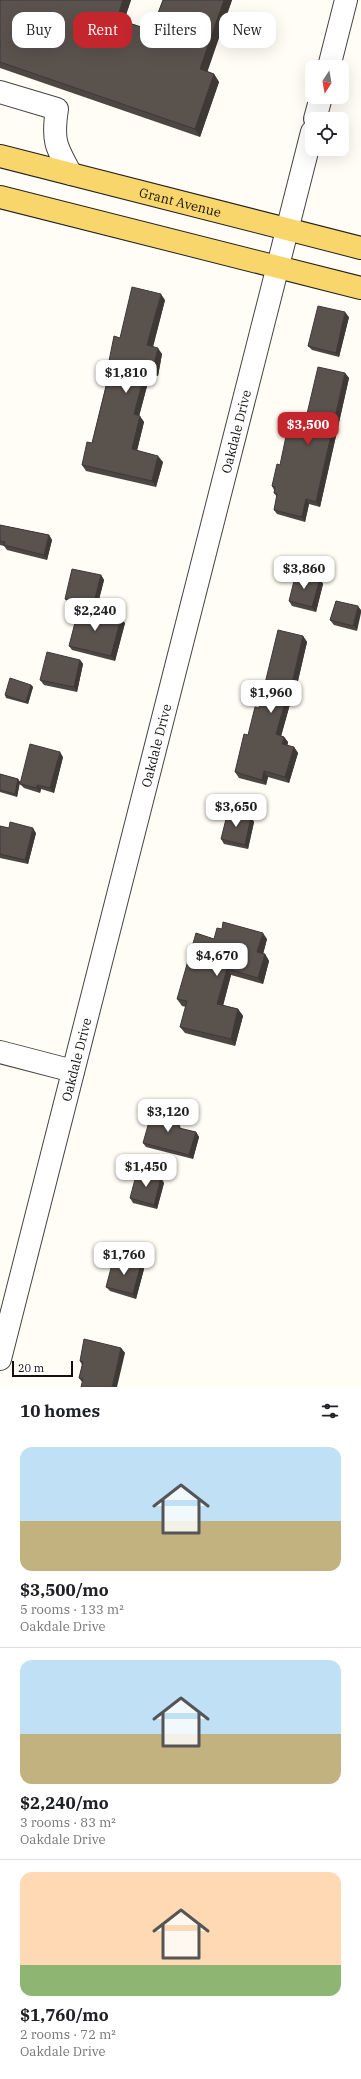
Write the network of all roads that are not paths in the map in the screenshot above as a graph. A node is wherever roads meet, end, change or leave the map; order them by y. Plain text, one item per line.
1 (346, 0) edge
2 (331, 60) edge
3 (0, 92) edge
4 (0, 156) edge
5 (306, 156) edge
6 (71, 174) junction
7 (0, 197) edge
8 (287, 231) junction
9 (361, 248) edge
10 (278, 267) junction
11 (361, 288) edge
12 (0, 1052) edge
13 (73, 1072) junction
14 (0, 1359) edge

1 - 2 street
3 - 6 street
4 - 6 main road, Grant Avenue
5 - 8 street, Oakdale Drive
6 - 8 main road, Grant Avenue
7 - 10 main road
8 - 9 main road, Grant Avenue
8 - 10 street, Oakdale Drive
10 - 11 main road
10 - 13 street, Oakdale Drive
12 - 13 street
13 - 14 street, Oakdale Drive

